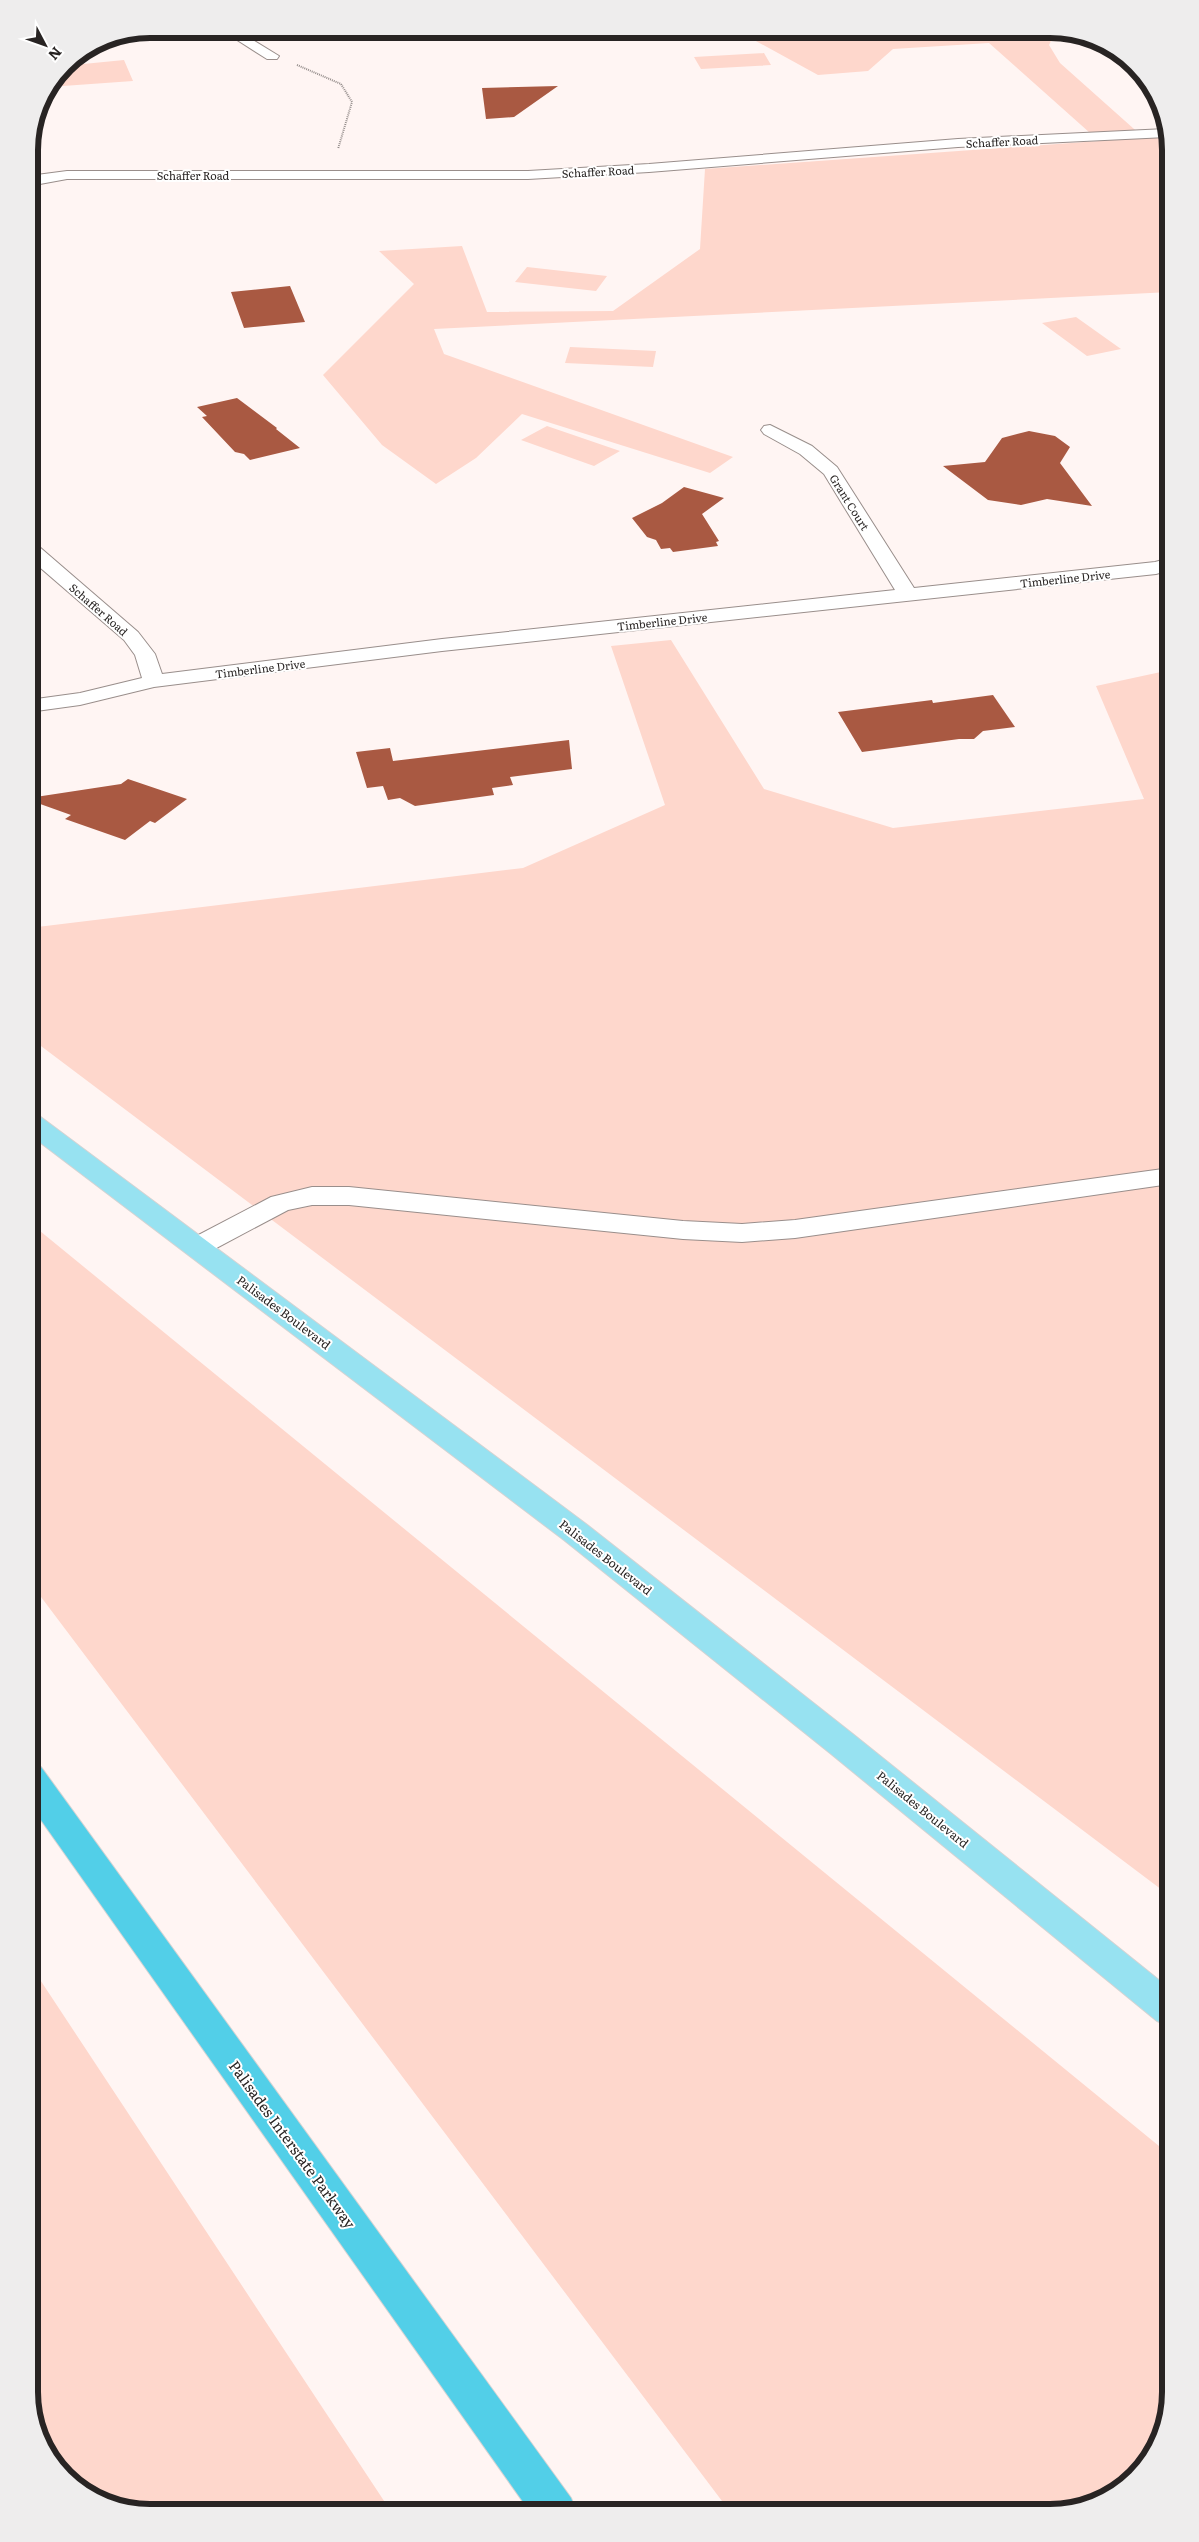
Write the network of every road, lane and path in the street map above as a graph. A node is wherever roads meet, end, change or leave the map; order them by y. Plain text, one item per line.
1 (241, 38) edge
2 (272, 56) joint
3 (1160, 132) edge
4 (328, 175) junction
5 (38, 180) edge
6 (770, 430) dead end
7 (38, 556) edge
8 (1162, 566) edge
9 (908, 595) junction
10 (154, 681) junction
11 (38, 696) edge
12 (38, 1128) edge
13 (1162, 1177) edge
14 (197, 1247) junction
15 (38, 1790) edge
16 (1162, 2004) edge
17 (550, 2504) edge

1 - 2 street
2 - 4 path
3 - 4 street, Schaffer Road
4 - 5 street, Schaffer Road
6 - 9 street, Grant Court
7 - 10 street, Schaffer Road
8 - 9 street, Timberline Drive
9 - 10 street, Timberline Drive
10 - 11 street, Timberline Drive
12 - 14 main road, Palisades Boulevard
13 - 14 street
14 - 16 main road, Palisades Boulevard
15 - 17 highway, Palisades Interstate Parkway

